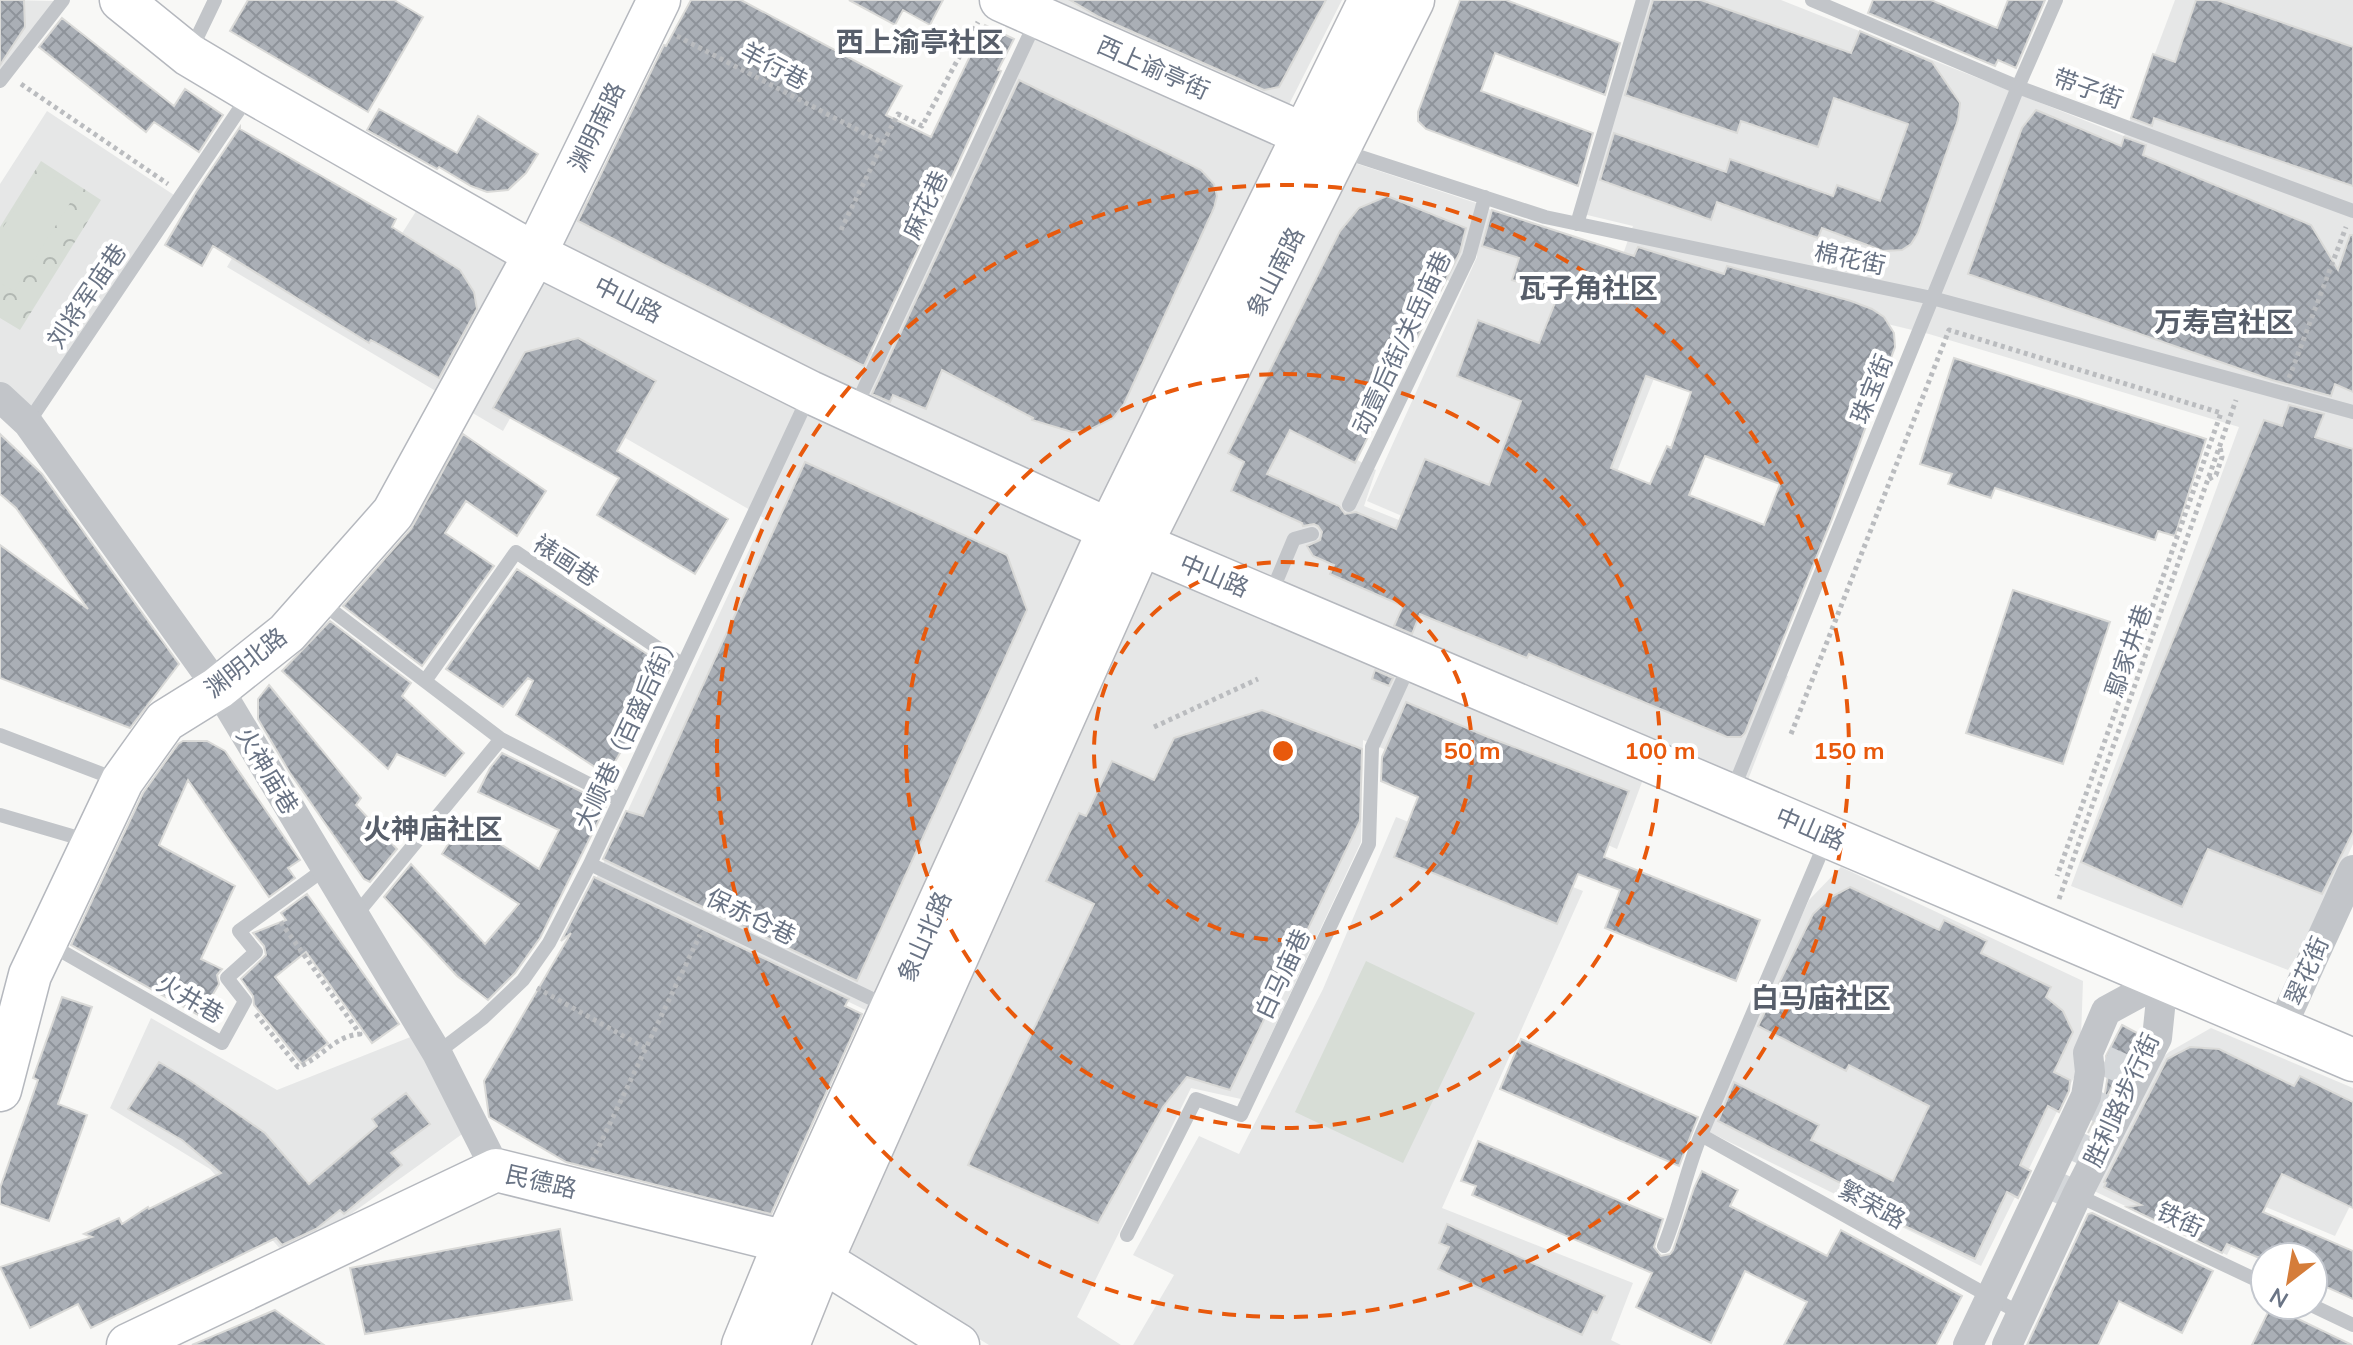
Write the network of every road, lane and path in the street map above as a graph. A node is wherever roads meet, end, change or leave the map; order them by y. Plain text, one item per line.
1 (63, 0) edge
2 (121, 0) edge
3 (215, 0) edge
4 (1371, 0) edge
5 (1412, 0) edge
6 (1643, 0) edge
7 (1812, 0) edge
8 (2056, 0) edge
9 (1017, 8) edge
10 (654, 10) edge
11 (189, 55) junction
12 (3, 78) edge
13 (2018, 87) junction
14 (251, 92) junction
15 (1321, 142) junction
16 (883, 143) junction
17 (182, 194) junction
18 (1485, 197) junction
19 (2352, 211) edge
20 (1577, 224) junction
21 (841, 230) dead end
22 (535, 254) junction
23 (1932, 298) junction
24 (2242, 382) junction
25 (810, 392) junction
26 (2283, 394) junction
27 (0, 397) edge
28 (854, 412) junction
29 (2353, 412) edge
30 (28, 423) junction
31 (1349, 505) dead end
32 (1312, 534) dead end
33 (1125, 537) junction
34 (317, 599) junction
35 (1269, 599) junction
36 (1412, 660) junction
37 (683, 665) junction
38 (1258, 679) dead end
39 (425, 681) junction
40 (218, 688) junction
41 (1154, 727) dead end
42 (1791, 734) dead end
43 (0, 735) edge
44 (501, 739) junction
45 (122, 781) junction
46 (1731, 796) junction
47 (620, 800) junction
48 (0, 815) edge
49 (1828, 837) junction
50 (93, 842) junction
51 (590, 864) junction
52 (326, 868) junction
53 (2353, 870) edge
54 (2057, 876) dead end
55 (271, 908) junction
56 (355, 916) junction
57 (707, 920) junction
58 (2048, 931) junction
59 (45, 942) junction
60 (523, 980) junction
61 (2163, 980) junction
62 (245, 1001) junction
63 (892, 1009) junction
64 (2281, 1028) junction
65 (645, 1048) junction
66 (437, 1053) junction
67 (2353, 1060) edge
68 (0, 1090) edge
69 (1701, 1135) junction
70 (496, 1170) junction
71 (578, 1191) junction
72 (2077, 1195) junction
73 (1127, 1235) dead end
74 (1664, 1246) dead end
75 (804, 1251) junction
76 (2249, 1276) edge
77 (1991, 1297) junction
78 (2021, 1314) junction
79 (2329, 1314) edge
80 (2353, 1325) edge
81 (129, 1345) edge
82 (744, 1345) edge
83 (787, 1345) edge
84 (958, 1345) edge
85 (1968, 1345) edge
86 (2007, 1345) edge

1 - 12 lane
2 - 11 main road, 中山路
3 - 11 lane
4 - 15 main road, 象山南路
5 - 15 main road, 象山南路
6 - 20 lane
7 - 13 lane, 带子街
8 - 13 lane, 珠宝街
9 - 15 main road, 西上谕亭街
9 - 16 path
9 - 28 lane, 麻花巷
10 - 16 path, 羊行巷
10 - 22 main road, 渊明南路
11 - 14 main road, 中山路
12 - 17 path
13 - 19 lane, 带子街
13 - 23 lane, 珠宝街
14 - 17 lane, 刘将军庙巷
14 - 22 main road, 中山路
15 - 18 lane, 棉花街
15 - 33 main road, 象山南路
16 - 21 path
17 - 30 lane, 刘将军庙巷
18 - 20 lane, 棉花街
18 - 31 lane, 动壹后街/关岳庙巷
19 - 26 path
20 - 23 lane, 棉花街
22 - 25 main road, 中山路
22 - 34 main road, 渊明北路
23 - 24 lane, 棉花街
23 - 46 lane, 珠宝街
24 - 26 lane, 棉花街
24 - 58 path, 鄢家井巷
25 - 28 main road, 中山路
25 - 37 lane, 大顺巷（百盛后街）
26 - 29 lane, 棉花街
27 - 30 street, 火神庙巷
28 - 33 main road, 中山路
30 - 40 street, 火神庙巷
32 - 35 lane
33 - 35 main road, 中山路
33 - 63 main road, 象山北路
33 - 75 main road, 象山北路
34 - 39 lane
34 - 40 main road, 渊明北路
35 - 36 main road, 中山路
36 - 46 main road, 中山路
36 - 73 lane, 白马庙巷
37 - 39 lane, 裱画巷
37 - 47 lane, 大顺巷（百盛后街）
38 - 41 path
39 - 44 lane
40 - 45 main road, 渊明北路
40 - 52 street, 火神庙巷
42 - 54 path
43 - 45 lane
44 - 47 lane
44 - 56 lane
45 - 50 main road, 渊明北路
46 - 49 main road, 中山路
47 - 51 lane, 大顺巷（百盛后街）
48 - 50 lane
49 - 58 main road, 中山路
49 - 69 lane
50 - 59 main road, 渊明北路
51 - 57 lane, 保赤仓巷
51 - 60 lane, 大顺巷（百盛后街）
52 - 55 lane, 火井巷
52 - 56 street, 火神庙巷
53 - 64 street, 翠花街
55 - 62 lane, 火井巷
55 - 62 path
56 - 66 street, 火神庙巷
57 - 63 lane, 保赤仓巷
57 - 65 path
58 - 61 main road, 中山路
59 - 62 lane, 火井巷
59 - 68 main road, 渊明北路
60 - 65 path
60 - 66 lane, 大顺巷（百盛后街）
61 - 64 main road, 中山路
61 - 72 street, 胜利路步行街
61 - 77 street, 胜利路步行街
63 - 75 main road, 象山北路
64 - 67 main road, 中山路
65 - 71 path
66 - 70 street, 火神庙巷
69 - 74 lane
69 - 77 lane, 繁荣路
70 - 71 main road, 民德路
70 - 81 main road, 民德路
71 - 75 main road, 民德路
72 - 76 lane, 铁街
72 - 78 street, 胜利路步行街
75 - 82 main road, 象山北路
75 - 83 main road, 象山北路
75 - 84 main road, 民德路
77 - 78 lane, 繁荣路
77 - 85 street, 胜利路步行街
78 - 86 street, 胜利路步行街
79 - 80 lane

